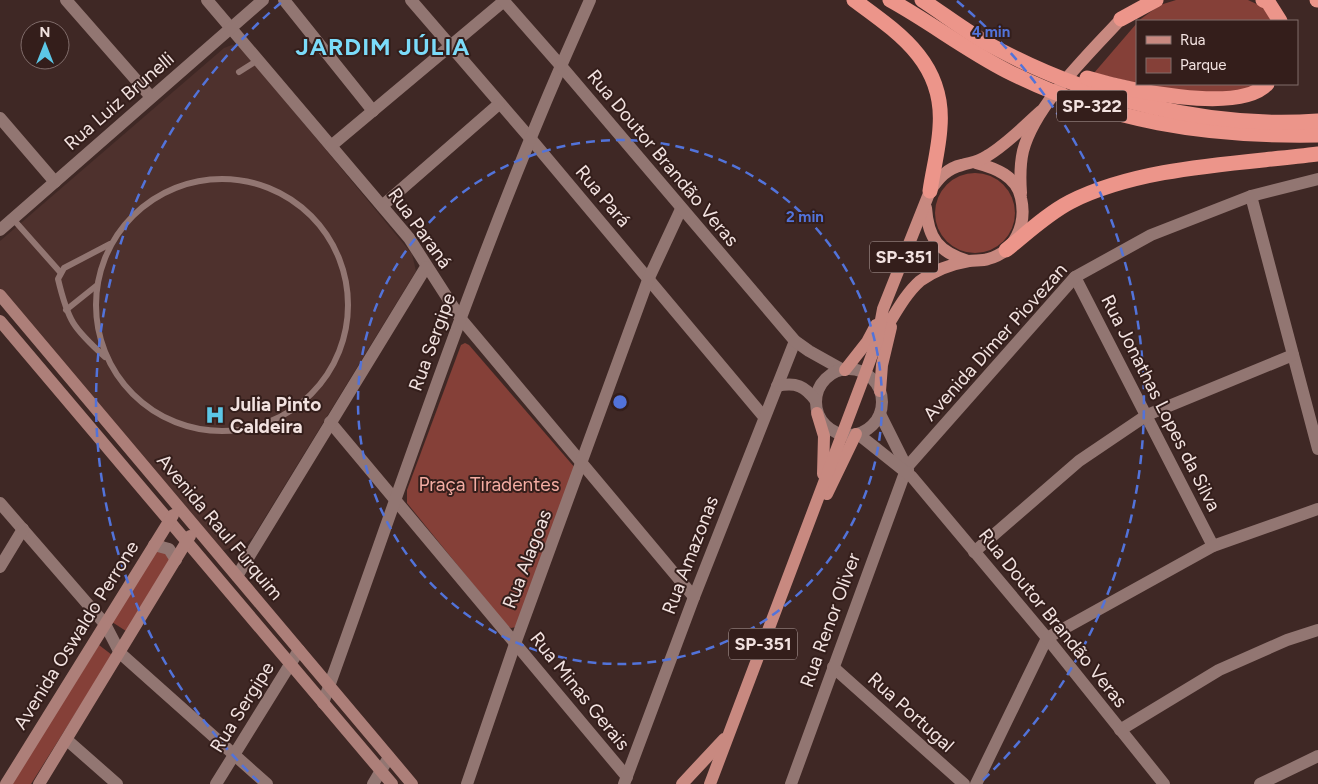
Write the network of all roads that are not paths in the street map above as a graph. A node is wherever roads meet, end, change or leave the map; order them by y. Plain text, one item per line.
1 (66, 0) edge
2 (206, 0) edge
3 (263, 0) edge
4 (284, 0) edge
5 (411, 0) edge
6 (590, 0) edge
7 (854, 0) edge
8 (890, 0) edge
9 (922, 0) edge
10 (1139, 0) edge
11 (1156, 0) edge
12 (1264, 0) edge
13 (504, 1) edge
14 (1121, 19) junction
15 (1279, 20) edge
16 (231, 28) junction
17 (450, 46) junction
18 (1016, 57) junction
19 (258, 60) junction
20 (561, 66) junction
21 (239, 72) dead end
22 (1266, 85) edge
23 (151, 98) junction
24 (499, 104) junction
25 (1043, 109) junction
26 (373, 111) junction
27 (0, 118) edge
28 (1318, 121) edge
29 (1318, 135) edge
30 (530, 138) junction
31 (331, 146) junction
32 (1318, 154) edge
33 (976, 163) junction
34 (1318, 180) edge
35 (55, 182) junction
36 (1021, 195) junction
37 (1251, 196) junction
38 (928, 198) junction
39 (382, 206) junction
40 (681, 209) junction
41 (13, 219) junction
42 (0, 230) edge
43 (110, 244) junction
44 (1006, 250) junction
45 (969, 261) junction
46 (426, 267) junction
47 (60, 272) junction
48 (1075, 277) junction
49 (648, 280) junction
50 (96, 286) junction
51 (0, 295) edge
52 (883, 309) junction
53 (13, 310) junction
54 (66, 310) junction
55 (896, 314) junction
56 (461, 319) junction
57 (0, 321) edge
58 (31, 332) junction
59 (795, 341) junction
60 (877, 341) junction
61 (18, 342) junction
62 (1293, 355) junction
63 (106, 358) junction
64 (844, 370) junction
65 (865, 374) junction
66 (777, 386) junction
67 (880, 391) junction
68 (817, 407) junction
69 (880, 414) junction
70 (1147, 416) junction
71 (764, 417) junction
72 (330, 422) junction
73 (842, 434) junction
74 (857, 434) junction
75 (1318, 449) edge
76 (582, 463) junction
77 (908, 471) junction
78 (820, 493) junction
79 (394, 499) junction
80 (0, 503) edge
81 (178, 506) junction
82 (1318, 509) edge
83 (169, 521) junction
84 (196, 527) junction
85 (23, 529) junction
86 (187, 542) junction
87 (154, 545) junction
88 (1213, 546) junction
89 (974, 552) junction
90 (798, 553) junction
91 (176, 560) junction
92 (0, 567) edge
93 (237, 576) junction
94 (694, 597) junction
95 (105, 624) junction
96 (1318, 630) edge
97 (1047, 638) junction
98 (516, 641) junction
99 (299, 650) junction
100 (120, 653) junction
101 (290, 664) junction
102 (833, 667) junction
103 (329, 686) junction
104 (323, 703) junction
105 (1120, 730) junction
106 (728, 736) junction
107 (67, 740) junction
108 (234, 755) junction
109 (1318, 756) edge
110 (389, 757) junction
111 (381, 771) junction
112 (626, 780) edge
113 (793, 783) edge
114 (6, 784) edge
115 (40, 784) edge
116 (118, 784) edge
117 (216, 784) edge
118 (267, 784) edge
119 (373, 784) edge
120 (392, 784) edge
121 (412, 784) edge
122 (467, 784) edge
123 (682, 784) edge
124 (710, 784) edge
125 (964, 784) edge
126 (976, 784) edge
127 (1164, 784) edge
128 (1260, 784) edge

1 - 23 street
2 - 16 street, Rua Paraná
3 - 16 street, Rua Luiz Brunelli
4 - 26 street
5 - 17 street, Rua Pará
6 - 20 street, Rua Sergipe
7 - 38 highway
8 - 29 highway, SP-322
9 - 18 highway, SP-322
10 - 14 highway, SP-351
11 - 14 highway
12 - 15 highway
13 - 17 street
13 - 20 street, Rua Doutor Brandão Veras
14 - 25 main road, SP-351
16 - 19 street, Rua Paraná
16 - 23 street, Rua Luiz Brunelli
17 - 24 street, Rua Pará
17 - 26 street
18 - 22 highway
18 - 28 highway, SP-322
19 - 21 lane
19 - 31 street, Rua Paraná
20 - 30 street, Rua Sergipe
20 - 40 street, Rua Doutor Brandão Veras
23 - 35 street, Rua Luiz Brunelli
24 - 30 street, Rua Pará
24 - 39 street
25 - 33 main road, SP-351
25 - 36 main road, SP-351
26 - 31 street
27 - 35 street
30 - 49 street, Rua Pará
30 - 56 street, Rua Sergipe
31 - 39 street, Rua Paraná
32 - 44 highway
33 - 36 main road
33 - 38 main road, SP-351
34 - 37 street, Avenida Dimer Piovezan
35 - 41 street, Rua Luiz Brunelli
36 - 44 main road, SP-351
37 - 48 street, Avenida Dimer Piovezan
37 - 62 street
38 - 45 main road, SP-351
38 - 52 main road, SP-351
39 - 46 street, Rua Paraná
40 - 49 street, Rua Alagoas
40 - 59 street, Rua Doutor Brandão Veras
41 - 42 street, Rua Luiz Brunelli
41 - 47 lane
43 - 47 lane
43 - 50 lane
43 - 63 lane
44 - 45 main road, SP-351
45 - 55 main road, SP-351
46 - 56 street, Rua Paraná
46 - 72 street
47 - 54 lane
48 - 70 street, Rua Jonathas Lopes da Silva
48 - 77 street, Avenida Dimer Piovezan
49 - 71 street, Rua Pará
49 - 76 street, Rua Alagoas
50 - 54 lane
50 - 63 lane
51 - 53 main road, Avenida Raul Furquim
52 - 60 main road, SP-351
52 - 64 main road
53 - 57 main road
53 - 58 main road, Avenida Raul Furquim
54 - 63 lane
55 - 60 main road, SP-351
55 - 67 main road
56 - 76 street, Rua Paraná
56 - 79 street, Rua Sergipe
57 - 61 main road, Avenida Raul Furquim
58 - 61 main road
58 - 81 main road, Avenida Raul Furquim
59 - 64 street, Rua Doutor Brandão Veras
59 - 66 street, Rua Amazonas
60 - 65 main road, SP-351
61 - 83 main road, Avenida Raul Furquim
62 - 70 street
62 - 75 street
64 - 65 street, Rua Doutor Brandão Veras
64 - 68 street
65 - 67 street
65 - 73 main road, SP-351
66 - 68 street
66 - 71 street, Rua Amazonas
67 - 69 street
68 - 73 street
68 - 78 main road
69 - 74 street
69 - 77 street, Rua Doutor Brandão Veras
70 - 88 street, Rua Jonathas Lopes da Silva
70 - 89 street
71 - 94 street, Rua Amazonas
72 - 79 street, Rua Minas Gerais
72 - 93 street
73 - 74 street
73 - 78 main road, SP-351
74 - 77 street
74 - 90 main road
76 - 94 street, Rua Paraná
76 - 98 street, Rua Alagoas
77 - 89 street, Rua Doutor Brandão Veras
77 - 102 street, Rua Renor Oliver
78 - 90 main road, SP-351
79 - 98 street, Rua Minas Gerais
79 - 103 street, Rua Sergipe
80 - 85 street
81 - 83 main road, Avenida Oswaldo Perrone
81 - 84 main road, Avenida Raul Furquim
82 - 88 street
83 - 86 main road, Avenida Raul Furquim
83 - 87 main road, Avenida Oswaldo Perrone
84 - 86 main road
84 - 93 main road, Avenida Raul Furquim
85 - 92 street
85 - 95 street
86 - 91 main road
86 - 101 main road, Avenida Raul Furquim
87 - 91 street
87 - 95 main road, Avenida Oswaldo Perrone
88 - 97 street
89 - 97 street, Rua Doutor Brandão Veras
90 - 106 main road, SP-351
91 - 100 main road
93 - 99 main road, Avenida Raul Furquim
94 - 112 street, Rua Amazonas
95 - 100 street
95 - 114 main road, Avenida Oswaldo Perrone
96 - 105 street
97 - 105 street, Rua Doutor Brandão Veras
97 - 126 street
98 - 112 street, Rua Minas Gerais
98 - 122 street, Rua Alagoas
99 - 101 street, Rua Sergipe
99 - 103 main road, Avenida Raul Furquim
100 - 107 main road
100 - 108 street
101 - 104 main road, Avenida Raul Furquim
101 - 108 street, Rua Sergipe
102 - 113 street, Rua Renor Oliver
102 - 125 street, Rua Portugal
103 - 104 street, Rua Sergipe
103 - 110 main road, Avenida Raul Furquim
104 - 111 main road, Avenida Raul Furquim
105 - 127 street, Rua Doutor Brandão Veras
106 - 123 main road, SP-351
106 - 124 main road, SP-351
107 - 115 main road
107 - 116 street
108 - 117 street, Rua Sergipe
108 - 118 street
109 - 128 street
110 - 111 street
110 - 121 main road, Avenida Raul Furquim
111 - 119 street
111 - 120 main road, Avenida Raul Furquim

